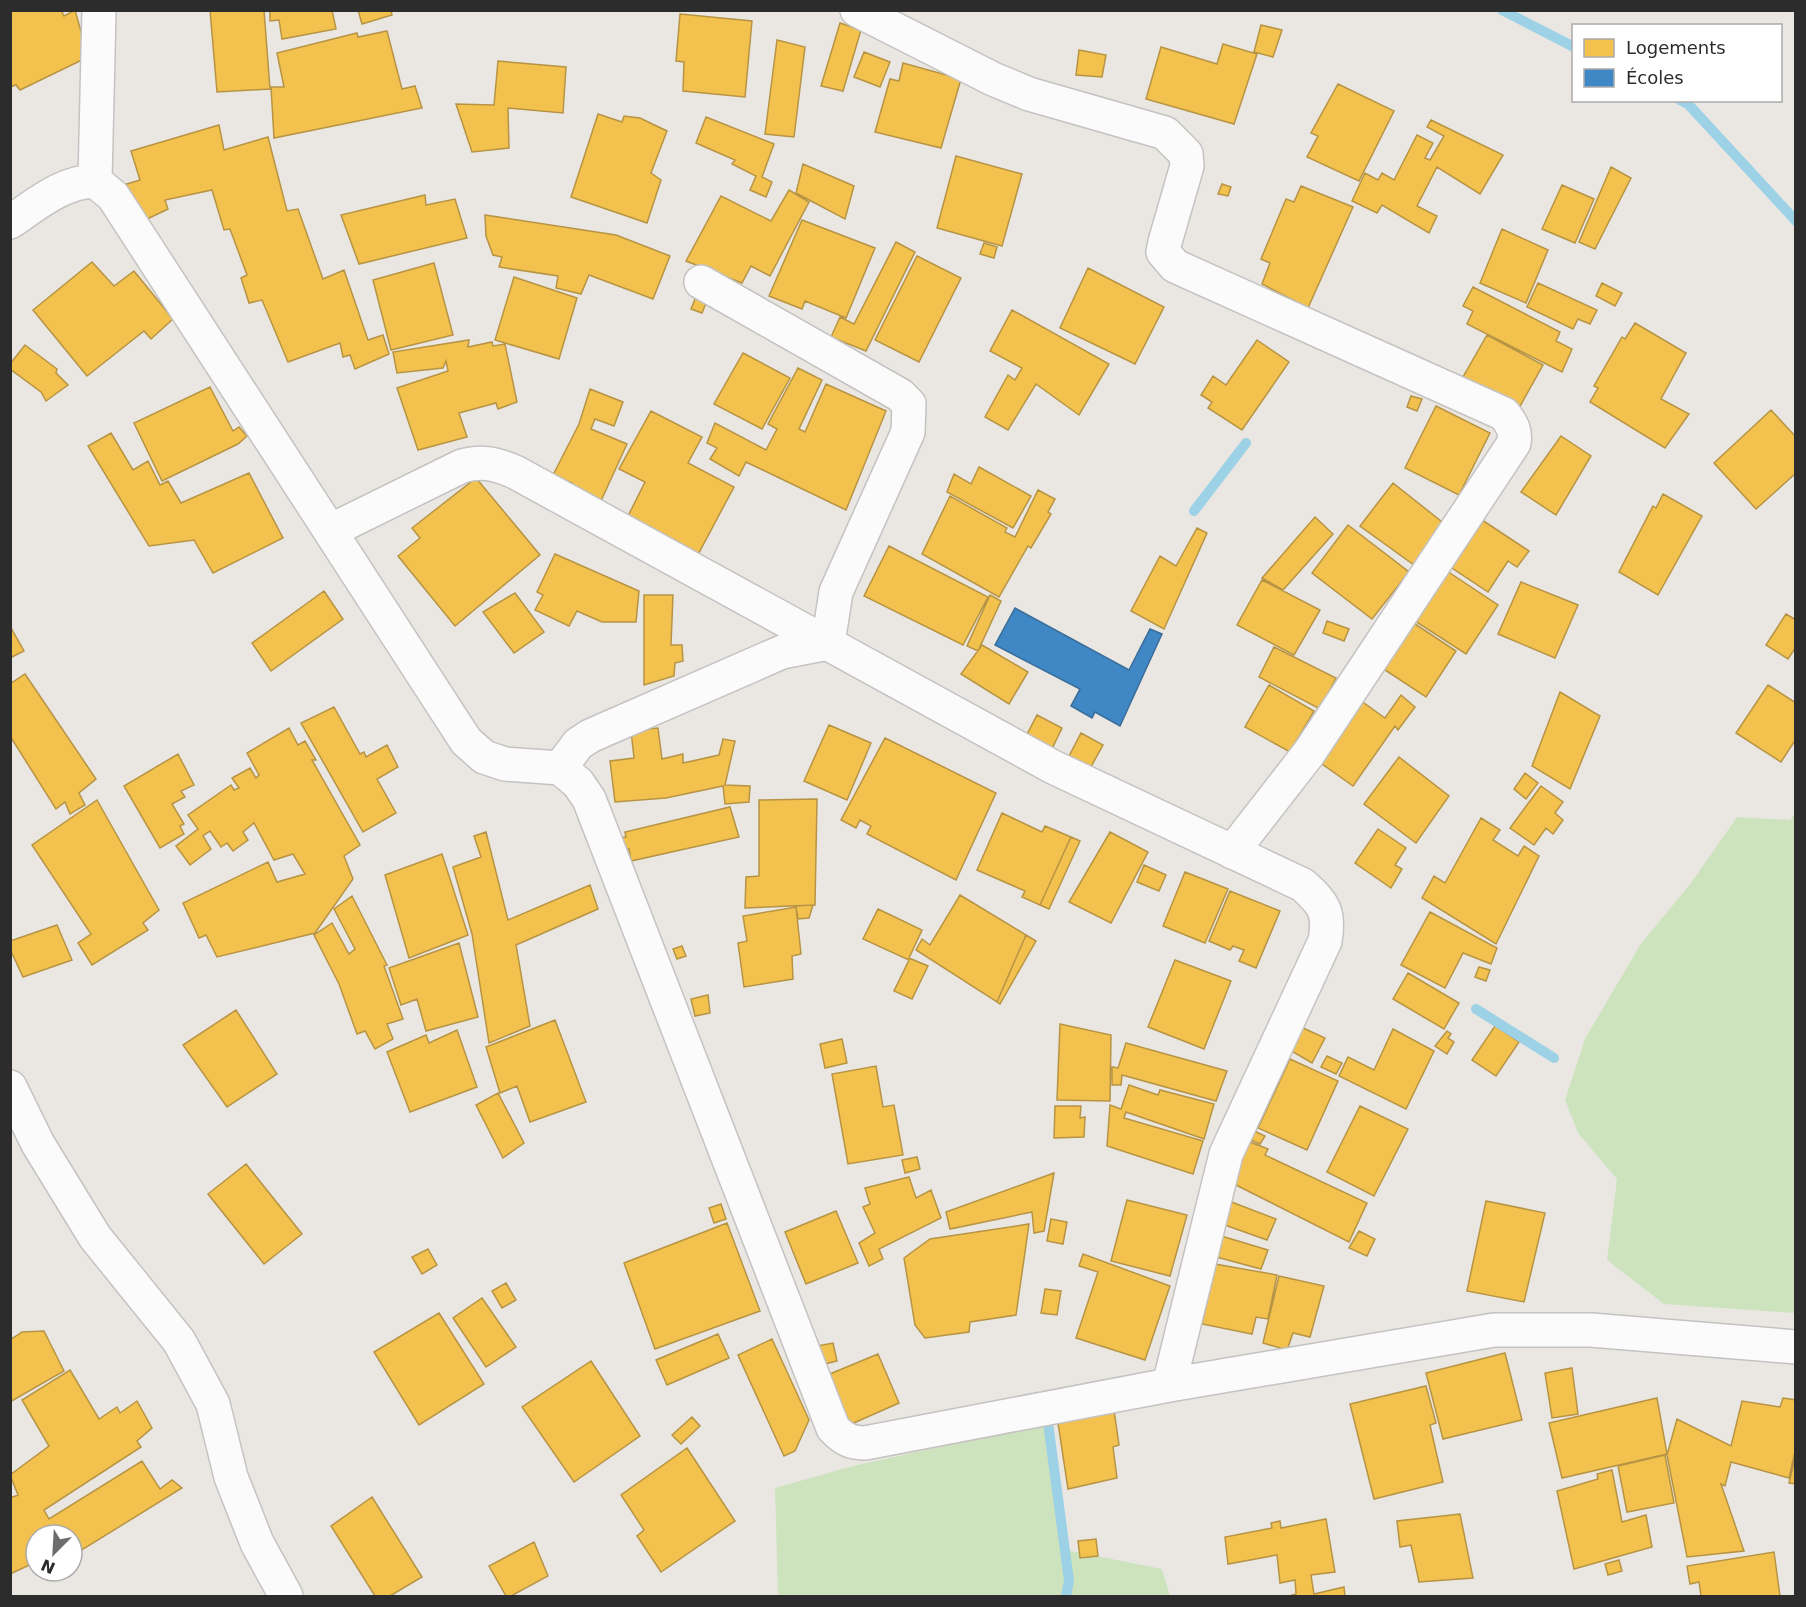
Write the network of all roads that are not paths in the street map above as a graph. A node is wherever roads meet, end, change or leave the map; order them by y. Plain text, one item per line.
1 (99, 10) edge
2 (857, 10) edge
3 (95, 181) junction
4 (10, 222) edge
5 (700, 282) dead end
6 (330, 531) junction
7 (828, 643) junction
8 (560, 768) junction
9 (1232, 852) junction
10 (10, 1087) edge
11 (1796, 1347) edge
12 (1169, 1385) junction
13 (286, 1596) edge

1 - 3 street
2 - 9 street
3 - 4 street
3 - 6 street
5 - 7 street
6 - 7 street
6 - 8 street
7 - 8 street
7 - 9 street
8 - 12 street
9 - 12 street
10 - 13 street
11 - 12 street

